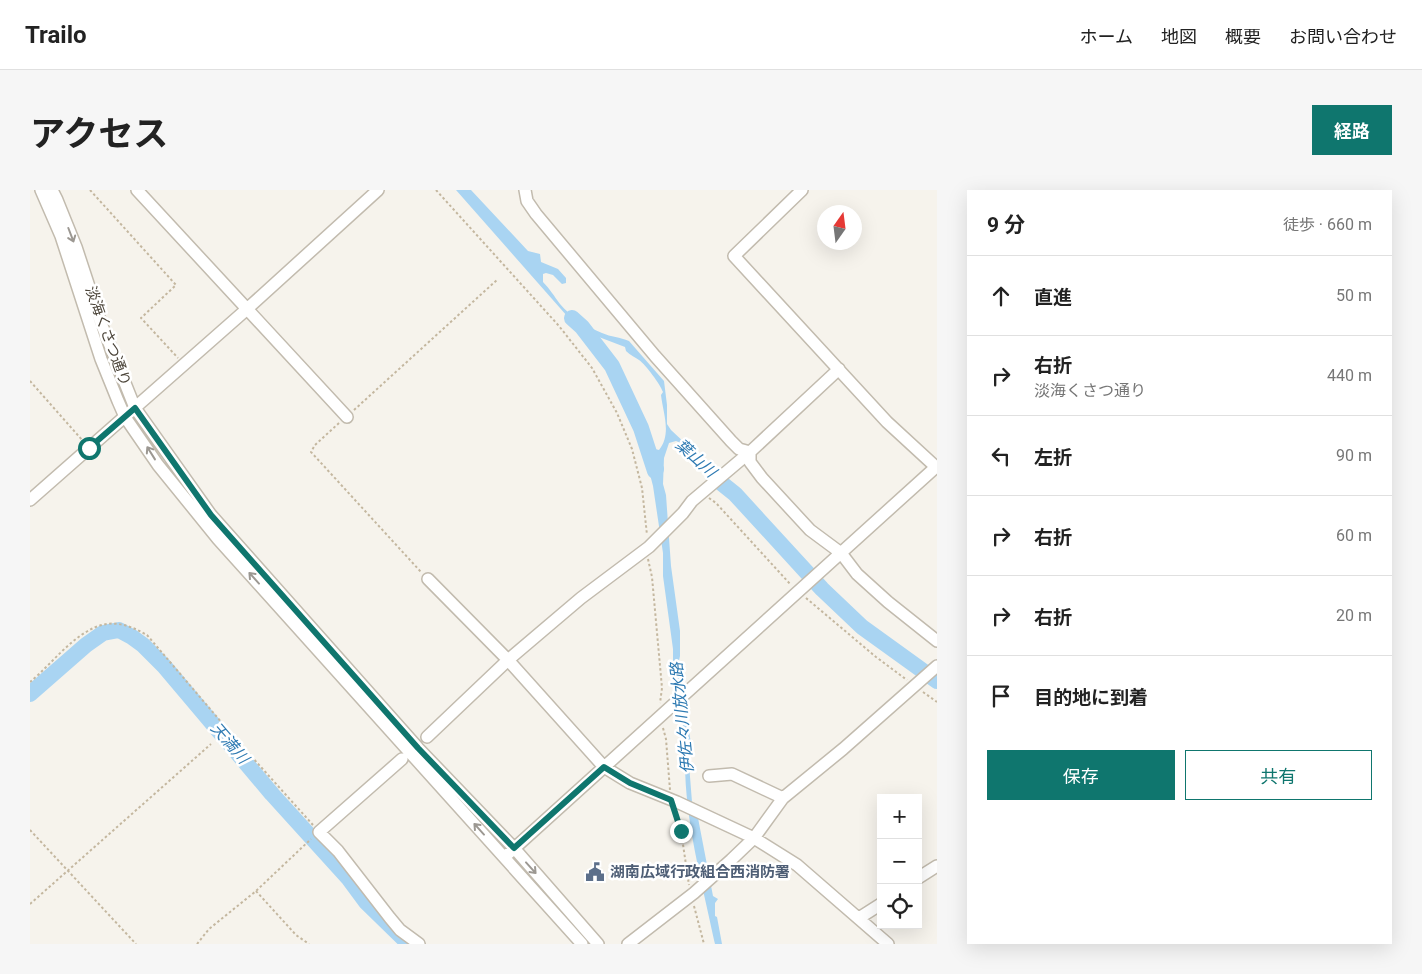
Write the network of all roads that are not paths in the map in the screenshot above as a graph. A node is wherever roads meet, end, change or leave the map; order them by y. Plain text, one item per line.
1 (41, 190) edge
2 (52, 190) edge
3 (137, 190) edge
4 (378, 190) edge
5 (525, 190) edge
6 (802, 190) edge
7 (247, 309) junction
8 (839, 369) junction
9 (135, 408) junction
10 (126, 416) junction
11 (347, 416) road end
12 (750, 452) junction
13 (937, 467) edge
14 (30, 500) edge
15 (841, 553) junction
16 (428, 579) road end
17 (937, 641) edge
18 (508, 660) junction
19 (937, 666) edge
20 (427, 737) dead end
21 (402, 759) dead end
22 (604, 767) junction
23 (709, 776) dead end
24 (783, 798) junction
25 (754, 838) junction
26 (514, 848) junction
27 (504, 858) junction
28 (937, 866) edge
29 (922, 875) edge
30 (877, 907) edge
31 (859, 918) junction
32 (418, 944) edge
33 (582, 944) edge
34 (598, 944) edge
35 (628, 944) edge
36 (888, 944) edge

1 - 10 street, 淡海くさつ通り
2 -> 9 street, 淡海くさつ通り
3 - 7 street
4 - 7 street
5 - 12 street
6 - 8 street
7 - 9 street
7 - 11 street
8 - 12 street
8 - 13 street
9 - 10 street
9 - 26 street, 淡海くさつ通り
10 - 14 street
27 -> 10 street, 淡海くさつ通り
12 - 15 street
12 - 18 street
13 - 15 street
15 - 17 street
15 - 22 street
16 - 18 street
18 - 20 street
18 - 22 street
19 - 24 street
21 - 32 street
22 - 25 street
22 - 26 street
23 - 24 street
24 - 25 street
25 - 31 street
25 - 35 street
26 - 27 street
26 -> 34 street, 淡海くさつ通り
27 - 33 street, 淡海くさつ通り
28 - 29 street
30 - 31 street
31 - 36 street

